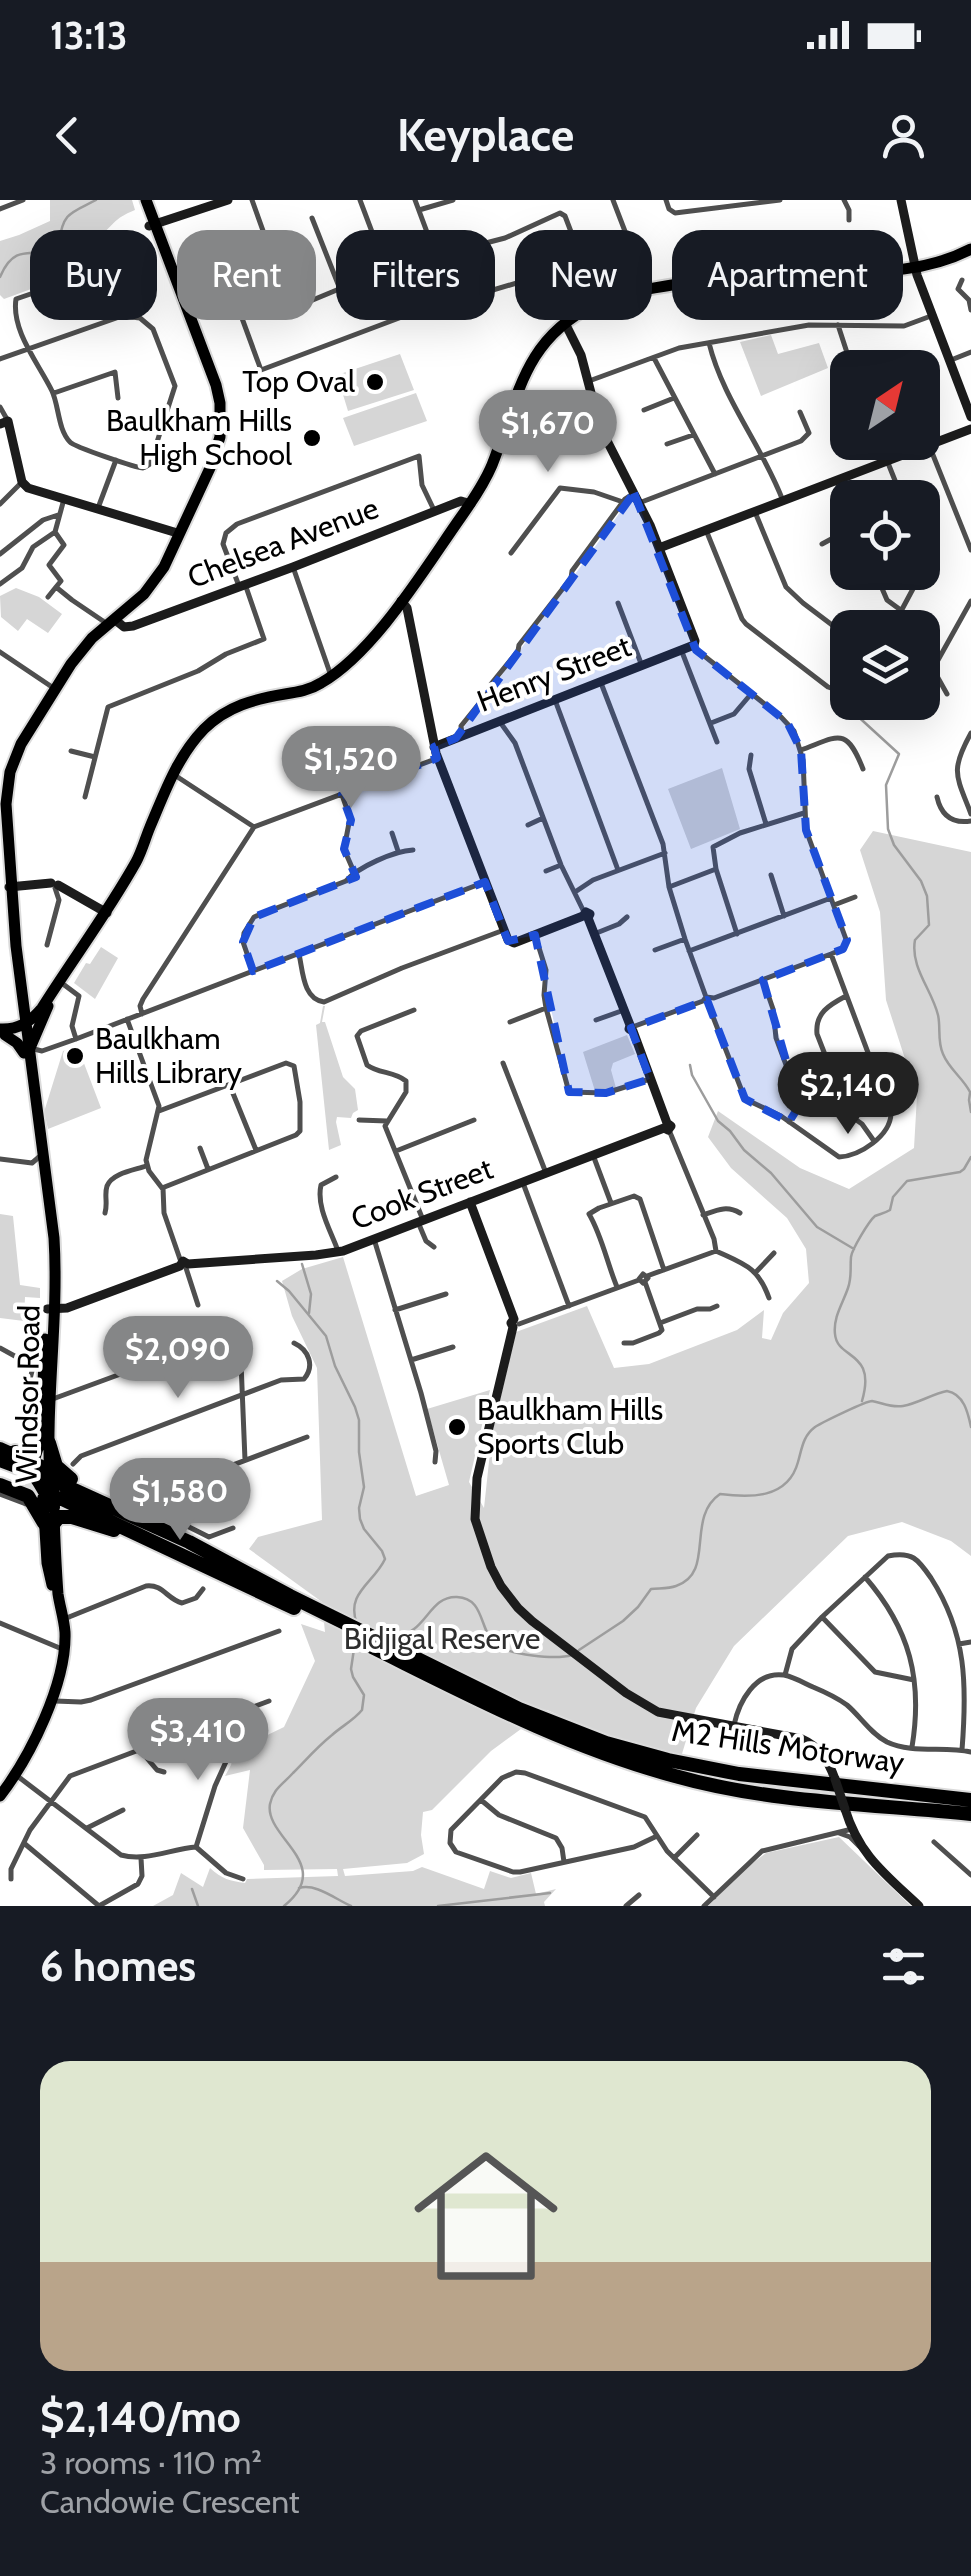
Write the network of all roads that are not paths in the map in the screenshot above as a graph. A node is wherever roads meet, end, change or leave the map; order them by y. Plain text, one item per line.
1 (22, 200) edge
2 (142, 200) edge
3 (228, 200) edge
4 (252, 200) edge
5 (360, 200) edge
6 (415, 200) edge
7 (453, 200) edge
8 (613, 200) edge
9 (666, 200) edge
10 (780, 200) edge
11 (844, 200) edge
12 (901, 200) edge
13 (198, 204) edge
14 (0, 209) edge
15 (418, 210) junction
16 (312, 218) dead end
17 (849, 220) dead end
18 (152, 225) junction
19 (263, 230) edge
20 (371, 230) edge
21 (426, 230) edge
22 (522, 230) edge
23 (570, 230) edge
24 (624, 230) edge
25 (971, 250) edge
26 (915, 268) junction
27 (336, 279) edge
28 (962, 280) dead end
29 (652, 288) edge
30 (30, 294) edge
31 (971, 310) edge
32 (931, 316) junction
33 (113, 320) edge
34 (142, 320) edge
35 (243, 320) edge
36 (396, 320) edge
37 (571, 320) edge
38 (566, 323) junction
39 (838, 325) junction
40 (709, 343) junction
41 (28, 348) junction
42 (846, 350) edge
43 (968, 353) edge
44 (654, 358) junction
45 (0, 359) edge
46 (949, 361) junction
47 (589, 382) junction
48 (53, 393) junction
49 (118, 398) dead end
50 (674, 398) junction
51 (0, 407) edge
52 (644, 410) dead end
53 (800, 412) dead end
54 (971, 417) edge
55 (4, 423) edge
56 (971, 429) edge
57 (693, 435) junction
58 (940, 441) edge
59 (668, 444) dead end
60 (102, 455) junction
61 (762, 456) junction
62 (116, 460) junction
63 (886, 460) joint
64 (935, 460) edge
65 (715, 474) junction
66 (110, 476) junction
67 (836, 480) edge
68 (894, 480) edge
69 (22, 482) junction
70 (830, 482) edge
71 (636, 498) junction
72 (64, 499) junction
73 (784, 500) junction
74 (623, 502) junction
75 (0, 504) edge
76 (471, 504) junction
77 (97, 509) junction
78 (435, 511) junction
79 (754, 512) junction
80 (58, 515) junction
81 (706, 530) junction
82 (56, 532) junction
83 (177, 533) junction
84 (830, 540) edge
85 (822, 544) dead end
86 (659, 548) junction
87 (971, 550) edge
88 (510, 553) dead end
89 (0, 554) edge
90 (293, 567) junction
91 (0, 584) edge
92 (242, 585) junction
93 (56, 586) junction
94 (883, 590) edge
95 (913, 590) edge
96 (48, 597) dead end
97 (401, 602) junction
98 (618, 604) dead end
99 (970, 604) edge
100 (902, 610) joint
101 (109, 619) junction
102 (830, 623) edge
103 (693, 647) junction
104 (0, 652) edge
105 (682, 652) junction
106 (940, 655) edge
107 (642, 667) junction
108 (331, 676) junction
109 (600, 682) junction
110 (940, 682) edge
111 (53, 688) junction
112 (830, 689) edge
113 (751, 694) junction
114 (947, 694) dead end
115 (555, 700) junction
116 (500, 722) junction
117 (710, 723) junction
118 (971, 733) edge
119 (463, 735) junction
120 (717, 742) dead end
121 (801, 750) junction
122 (71, 752) dead end
123 (436, 752) junction
124 (751, 756) dead end
125 (95, 757) junction
126 (3, 770) edge
127 (863, 770) dead end
128 (172, 774) junction
129 (342, 796) junction
130 (85, 797) dead end
131 (937, 797) dead end
132 (804, 813) junction
133 (971, 817) edge
134 (542, 818) junction
135 (766, 824) junction
136 (528, 825) dead end
137 (254, 827) junction
138 (392, 833) dead end
139 (412, 850) dead end
140 (398, 851) junction
141 (666, 852) junction
142 (561, 865) junction
143 (618, 870) junction
144 (716, 870) junction
145 (546, 871) dead end
146 (354, 872) junction
147 (771, 875) dead end
148 (485, 882) junction
149 (10, 887) junction
150 (56, 887) junction
151 (669, 887) junction
152 (575, 892) junction
153 (856, 897) dead end
154 (833, 902) junction
155 (106, 913) junction
156 (585, 916) junction
157 (784, 916) junction
158 (626, 918) dead end
159 (504, 930) junction
160 (594, 934) junction
161 (737, 934) junction
162 (535, 935) junction
163 (684, 939) junction
164 (47, 945) dead end
165 (655, 950) dead end
166 (689, 951) junction
167 (299, 954) junction
168 (831, 954) junction
169 (254, 971) junction
170 (762, 980) junction
171 (64, 984) junction
172 (846, 996) junction
173 (707, 1000) junction
174 (22, 1002) junction
175 (45, 1007) junction
176 (546, 1008) junction
177 (414, 1010) dead end
178 (624, 1010) junction
179 (142, 1014) junction
180 (127, 1020) junction
181 (596, 1020) dead end
182 (510, 1022) dead end
183 (633, 1027) junction
184 (23, 1028) junction
185 (2, 1032) edge
186 (76, 1039) junction
187 (27, 1050) junction
188 (503, 1063) dead end
189 (650, 1078) junction
190 (230, 1086) junction
191 (159, 1110) junction
192 (359, 1120) dead end
193 (474, 1120) dead end
194 (387, 1121) junction
195 (789, 1122) junction
196 (666, 1127) junction
197 (874, 1140) junction
198 (200, 1148) dead end
199 (256, 1150) junction
200 (396, 1151) junction
201 (594, 1155) junction
202 (39, 1156) junction
203 (0, 1159) edge
204 (146, 1166) junction
205 (208, 1169) junction
206 (546, 1173) junction
207 (336, 1177) dead end
208 (522, 1182) junction
209 (162, 1188) junction
210 (470, 1202) junction
211 (611, 1203) junction
212 (105, 1212) dead end
213 (740, 1213) dead end
214 (703, 1215) junction
215 (420, 1221) junction
216 (374, 1239) junction
217 (434, 1247) dead end
218 (716, 1251) junction
219 (338, 1252) junction
220 (774, 1253) dead end
221 (184, 1265) junction
222 (664, 1270) junction
223 (756, 1272) junction
224 (644, 1280) junction
225 (617, 1287) junction
226 (446, 1294) dead end
227 (770, 1298) dead end
228 (198, 1306) dead end
229 (570, 1306) junction
230 (717, 1306) dead end
231 (50, 1309) junction
232 (394, 1310) junction
233 (660, 1323) junction
234 (515, 1324) junction
235 (294, 1343) dead end
236 (624, 1343) dead end
237 (452, 1347) dead end
238 (0, 1348) edge
239 (411, 1360) junction
240 (242, 1395) junction
241 (45, 1400) junction
242 (306, 1436) dead end
243 (44, 1440) junction
244 (0, 1448) edge
245 (0, 1460) edge
246 (244, 1460) junction
247 (435, 1462) dead end
248 (72, 1464) dead end
249 (0, 1476) edge
250 (82, 1484) junction
251 (0, 1486) edge
252 (24, 1488) junction
253 (49, 1492) junction
254 (0, 1494) edge
255 (109, 1528) junction
256 (233, 1528) dead end
257 (252, 1574) junction
258 (865, 1577) junction
259 (203, 1589) dead end
260 (276, 1599) junction
261 (822, 1617) junction
262 (63, 1619) junction
263 (326, 1619) junction
264 (0, 1623) edge
265 (279, 1631) dead end
266 (971, 1642) edge
267 (959, 1644) junction
268 (63, 1650) junction
269 (405, 1658) junction
270 (787, 1660) junction
271 (784, 1675) junction
272 (772, 1676) junction
273 (914, 1680) junction
274 (51, 1700) junction
275 (270, 1702) dead end
276 (221, 1721) junction
277 (734, 1725) junction
278 (912, 1748) junction
279 (140, 1750) junction
280 (962, 1750) junction
281 (971, 1752) edge
282 (164, 1772) dead end
283 (16, 1775) junction
284 (0, 1796) edge
285 (50, 1800) junction
286 (481, 1800) junction
287 (971, 1800) edge
288 (124, 1810) dead end
289 (971, 1814) edge
290 (87, 1828) junction
291 (852, 1829) junction
292 (837, 1833) junction
293 (697, 1835) dead end
294 (657, 1836) junction
295 (934, 1842) dead end
296 (24, 1843) junction
297 (196, 1847) junction
298 (864, 1852) junction
299 (141, 1858) junction
300 (674, 1858) junction
301 (564, 1862) junction
302 (971, 1875) edge
303 (11, 1879) dead end
304 (243, 1879) dead end
305 (639, 1895) dead end
306 (714, 1896) junction
307 (99, 1906) edge
308 (626, 1906) edge
309 (704, 1906) edge
310 (918, 1906) edge

1 - 14 street
2 - 18 main road, Windsor Road
3 - 13 street
4 - 19 street
5 - 20 street
6 - 15 street
7 - 15 street
8 - 24 street
9 - 10 street
11 - 17 street
12 - 26 street
13 - 18 street
15 - 21 street
16 - 27 street
18 - 83 main road, Windsor Road
22 - 23 street
25 - 26 main road
26 - 29 main road
26 - 32 street
28 - 31 street
30 - 41 street
32 - 39 street
32 - 46 street
33 - 41 street
34 - 62 street
35 - 36 street
37 - 38 main road
38 - 47 street
38 - 76 main road
39 - 40 street
39 - 42 street
40 - 44 street
40 - 61 street
41 - 45 street
41 - 48 street
43 - 46 street
44 - 47 street
44 - 50 street
46 - 54 street
47 - 71 street
48 - 49 street
48 - 60 street
50 - 52 street
50 - 57 street
51 - 55 street
53 - 61 street
55 - 69 street
56 - 58 street
57 - 59 street
57 - 65 street
60 - 62 street
60 - 66 street
61 - 65 street
61 - 73 street
62 - 66 street
63 - 67 street
63 - 68 street
64 - 87 street
65 - 71 street
66 - 77 street
69 - 72 street
69 - 75 street
70 - 73 street
71 - 74 street
71 - 86 street
72 - 77 street
72 - 80 street
73 - 79 street
74 - 88 street
74 - 119 street
76 - 78 street, Chelsea Avenue
76 - 97 main road
77 - 83 street
78 - 90 street, Chelsea Avenue
78 - 92 street
79 - 81 street
79 - 102 street
80 - 82 street
80 - 89 street
81 - 86 street
81 - 112 street
82 - 91 street
82 - 93 street
83 - 101 main road, Windsor Road
84 - 85 street
86 - 103 street
90 - 92 street, Chelsea Avenue
90 - 108 street
92 - 101 street, Chelsea Avenue
92 - 125 street
93 - 96 street
93 - 101 street
94 - 100 street
95 - 100 street
97 - 108 main road
97 - 123 street
98 - 107 street
99 - 106 street
101 - 111 main road, Windsor Road
103 - 105 street, Henry Street
103 - 113 street
104 - 111 street
105 - 107 street, Henry Street
105 - 117 street
107 - 109 street, Henry Street
108 - 128 main road
109 - 115 street, Henry Street
109 - 141 street
110 - 114 street
111 - 126 main road, Windsor Road
111 - 149 main road, Windsor Road
113 - 117 street
113 - 121 street
115 - 116 street, Henry Street
115 - 143 street
116 - 119 street, Henry Street
116 - 134 street
117 - 120 street
118 - 133 street
119 - 123 street, Henry Street
121 - 127 street
121 - 132 street
122 - 125 street
123 - 129 street
123 - 148 street
124 - 135 street
125 - 130 street
126 - 149 main road, Windsor Road
128 - 137 street
128 - 155 main road
129 - 137 street
129 - 146 street
131 - 133 street
132 - 135 street
132 - 154 street
134 - 136 street
134 - 142 street
135 - 144 street
137 - 179 street
138 - 140 street
139 - 140 street
140 - 146 street
141 - 143 street
141 - 151 street
142 - 145 street
142 - 152 street
143 - 152 street
144 - 151 street
144 - 161 street
146 - 169 street
147 - 157 street
148 - 159 street
148 - 167 street
149 - 150 street
149 - 174 main road, Windsor Road
149 - 184 main road, Windsor Road
150 - 155 street
150 - 164 street
151 - 163 street
152 - 156 street
153 - 154 street
154 - 157 street
154 - 168 street
155 - 171 main road
155 - 175 main road
156 - 160 street
156 - 162 street
157 - 161 street
158 - 160 street
159 - 162 street
159 - 167 street
160 - 178 street
161 - 166 street
162 - 176 street
163 - 165 street
163 - 166 street
166 - 173 street
167 - 169 street
168 - 170 street
168 - 172 street
169 - 179 street
170 - 173 street
170 - 195 street
171 - 175 main road
171 - 186 street
172 - 197 street
172 - 197 street
173 - 183 street
173 - 195 street
174 - 175 main road
174 - 184 main road, Windsor Road
175 - 184 main road
175 - 187 main road
176 - 182 street
176 - 189 street
177 - 194 street
178 - 181 street
178 - 183 street
179 - 180 street
180 - 186 street
180 - 191 street
183 - 189 street
184 - 185 main road
184 - 187 main road, Windsor Road
185 - 187 main road
186 - 187 street
187 - 202 main road, Windsor Road
187 - 231 main road, Windsor Road
188 - 206 street
189 - 196 street
190 - 191 street
190 - 199 street
190 - 199 street
191 - 204 street
192 - 194 street
193 - 200 street
194 - 200 street
195 - 197 street
196 - 201 street, Cook Street
196 - 214 street
198 - 205 street
199 - 205 street
200 - 215 street
201 - 206 street, Cook Street
201 - 211 street
202 - 203 street
202 - 231 main road, Windsor Road
204 - 209 street
204 - 212 street
205 - 209 street
206 - 208 street, Cook Street
207 - 219 street
208 - 210 street, Cook Street
208 - 229 street
209 - 221 street
210 - 215 street, Cook Street
210 - 234 street
211 - 222 street
211 - 225 street
213 - 214 street
214 - 218 street
215 - 216 street, Cook Street
215 - 217 street
216 - 219 street, Cook Street
216 - 232 street
218 - 222 street
218 - 223 street
219 - 221 street, Cook Street
220 - 223 street
221 - 228 street
221 - 231 street, Cook Street
222 - 224 street
223 - 227 street
224 - 225 street
224 - 233 street
225 - 229 street
226 - 232 street
229 - 234 street
230 - 233 street
231 - 241 main road, Windsor Road
232 - 239 street
233 - 236 street
234 - 277 street
235 - 240 street
237 - 239 street
238 - 241 street
239 - 247 street
240 - 241 street
240 - 246 street
240 - 248 street
241 - 243 main road, Windsor Road
242 - 246 street
243 - 244 highway
243 - 250 highway
243 - 253 main road, Windsor Road
244 - 253 highway
245 - 252 highway
246 - 256 street
249 - 252 highway
250 - 253 highway
250 - 257 highway
251 - 252 highway
252 - 253 highway
252 - 253 highway
252 - 254 street
253 - 255 highway
253 - 255 highway
253 - 257 highway, M2 Hills Motorway
253 - 260 highway, M2 Hills Motorway
253 - 262 main road, Windsor Road
255 - 260 highway
257 - 263 highway, M2 Hills Motorway
258 - 261 street
258 - 267 street
258 - 273 street
259 - 262 street
260 - 263 highway, M2 Hills Motorway
261 - 270 street
261 - 273 street
262 - 268 main road, Windsor Road
263 - 269 highway, M2 Hills Motorway
264 - 268 street
265 - 274 street
266 - 267 street
267 - 280 street
268 - 274 main road, Windsor Road
269 - 287 highway, M2 Hills Motorway
269 - 289 highway, M2 Hills Motorway
270 - 271 street
270 - 272 street
271 - 272 street
271 - 278 street
272 - 277 street
273 - 278 street
274 - 283 main road, Windsor Road
275 - 276 street
276 - 279 street
276 - 297 street
277 - 291 street, bridge
278 - 280 street
279 - 282 street
279 - 285 street
280 - 281 street
283 - 284 main road, Windsor Road
283 - 285 street
285 - 290 street
285 - 296 street
286 - 294 street
286 - 301 street
286 - 301 street
288 - 290 street
290 - 299 street
291 - 292 street
291 - 298 street
292 - 298 street
292 - 306 street
293 - 300 street
294 - 300 street
294 - 301 street
295 - 302 street
296 - 303 street
296 - 307 street
297 - 299 street
297 - 304 street
298 - 310 street
299 - 307 street
300 - 306 street
305 - 308 street
306 - 309 street

